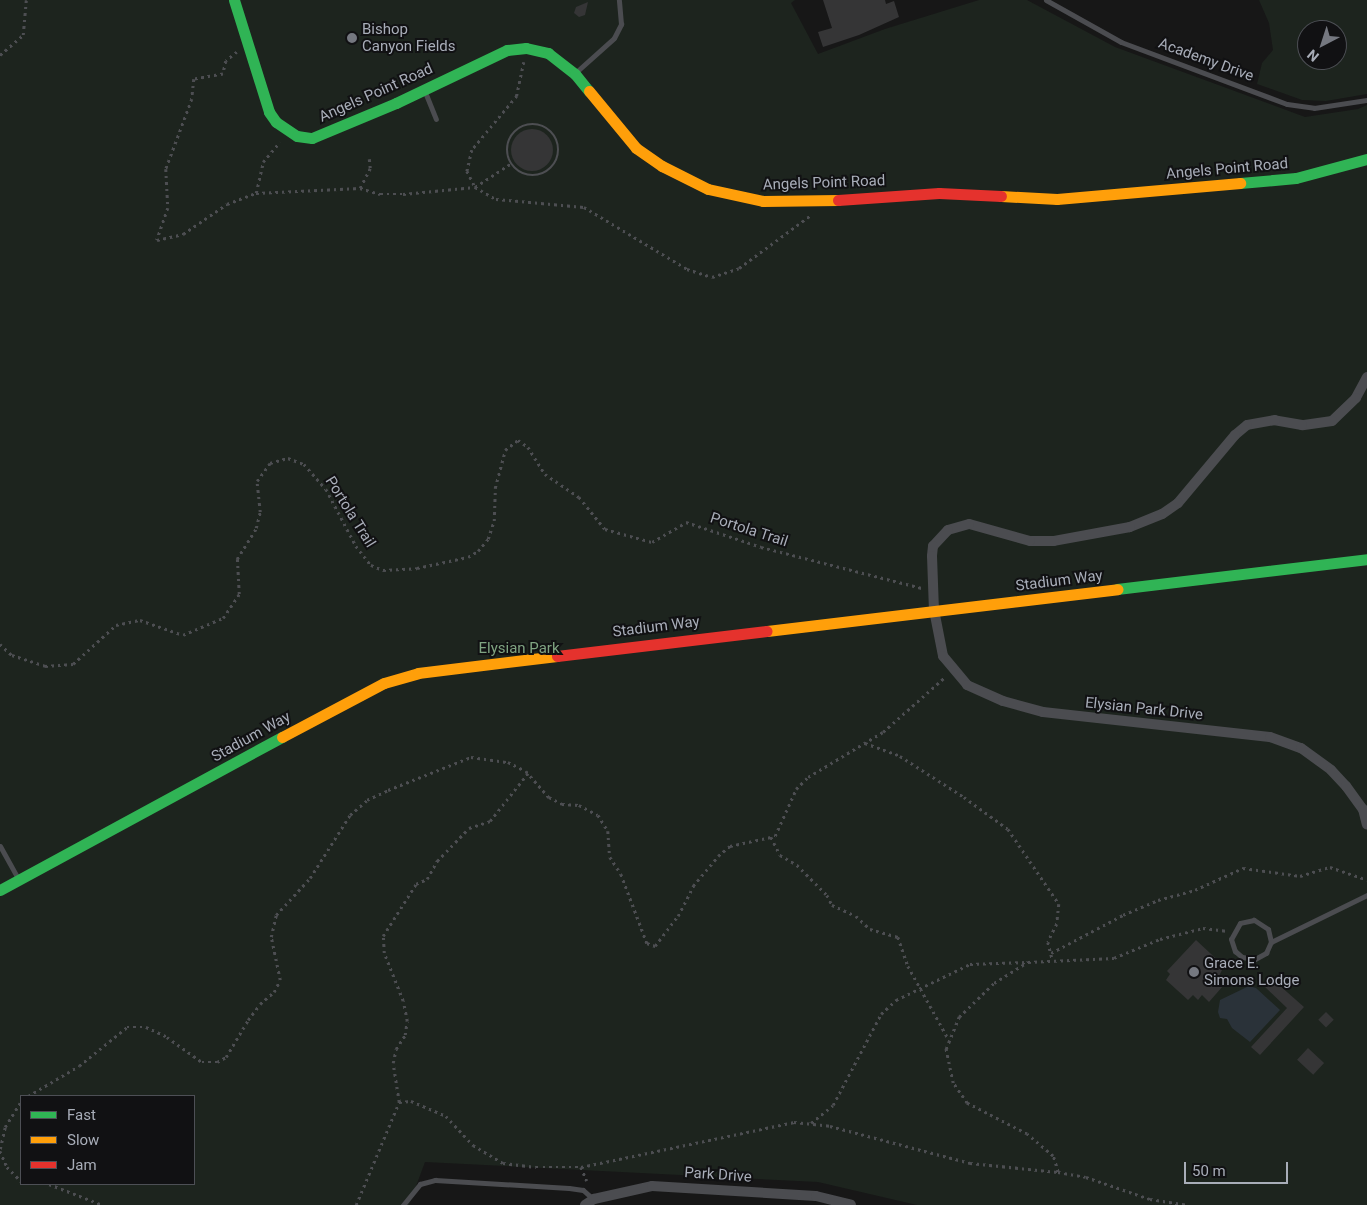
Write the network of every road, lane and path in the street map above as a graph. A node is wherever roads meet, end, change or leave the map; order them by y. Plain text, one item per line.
1 (26, 0) edge
2 (234, 0) edge
3 (619, 0) edge
4 (1046, 0) edge
5 (247, 43) junction
6 (526, 48) junction
7 (0, 55) edge
8 (575, 74) junction
9 (424, 90) junction
10 (1367, 100) edge
11 (436, 119) dead end
12 (290, 132) junction
13 (369, 159) dead end
14 (1367, 159) edge
15 (510, 164) junction
16 (475, 187) junction
17 (360, 188) junction
18 (256, 193) junction
19 (827, 201) junction
20 (1367, 377) edge
21 (1367, 559) edge
22 (933, 591) junction
23 (934, 610) junction
24 (0, 644) edge
25 (952, 669) junction
26 (865, 743) junction
27 (528, 773) junction
28 (1367, 825) edge
29 (771, 837) junction
30 (0, 846) edge
31 (19, 880) junction
32 (1367, 880) edge
33 (0, 890) edge
34 (1367, 895) edge
35 (1233, 932) junction
36 (1271, 942) junction
37 (1050, 953) junction
38 (1052, 958) junction
39 (1028, 962) junction
40 (919, 987) junction
41 (949, 1040) junction
42 (30, 1095) edge
43 (399, 1102) junction
44 (20, 1103) edge
45 (811, 1123) junction
46 (0, 1150) edge
47 (1058, 1172) junction
48 (20, 1180) edge
49 (52, 1185) edge
50 (594, 1199) junction
51 (103, 1205) edge
52 (356, 1205) edge
53 (403, 1205) edge
54 (585, 1205) edge
55 (851, 1205) edge
56 (1189, 1205) edge

1 - 7 path
2 - 5 main road
3 - 8 lane
4 - 10 lane, Academy Drive
5 - 12 main road
5 - 18 path
6 - 8 main road, Angels Point Road
6 - 9 main road, Angels Point Road
6 - 16 path
8 - 19 main road, Angels Point Road
9 - 11 lane
9 - 12 main road, Angels Point Road
12 - 18 path
13 - 17 path
14 - 19 main road, Angels Point Road
15 - 15 path
15 - 16 path
16 - 17 path
16 - 19 path
17 - 18 path
20 - 22 street
21 - 23 main road, Stadium Way
22 - 23 street
22 - 24 path, Portola Trail
23 - 25 street, Elysian Park Drive
23 - 31 main road, Stadium Way
25 - 26 path
25 - 28 street, Elysian Park Drive
26 - 29 path
26 - 37 path
27 - 29 path
27 - 42 path
27 - 43 path
29 - 40 path
30 - 31 lane
31 - 33 main road, Stadium Way
32 - 37 path
34 - 36 lane
35 - 36 lane
35 - 36 lane
35 - 38 path
37 - 38 path
38 - 39 path
39 - 40 path
39 - 41 path
40 - 41 path
40 - 45 path
41 - 47 path
43 - 45 path
43 - 52 path
44 - 46 path
45 - 47 path
46 - 48 path
47 - 56 path
49 - 51 path
50 - 53 lane
50 - 54 street, Park Drive
50 - 55 street, Park Drive

